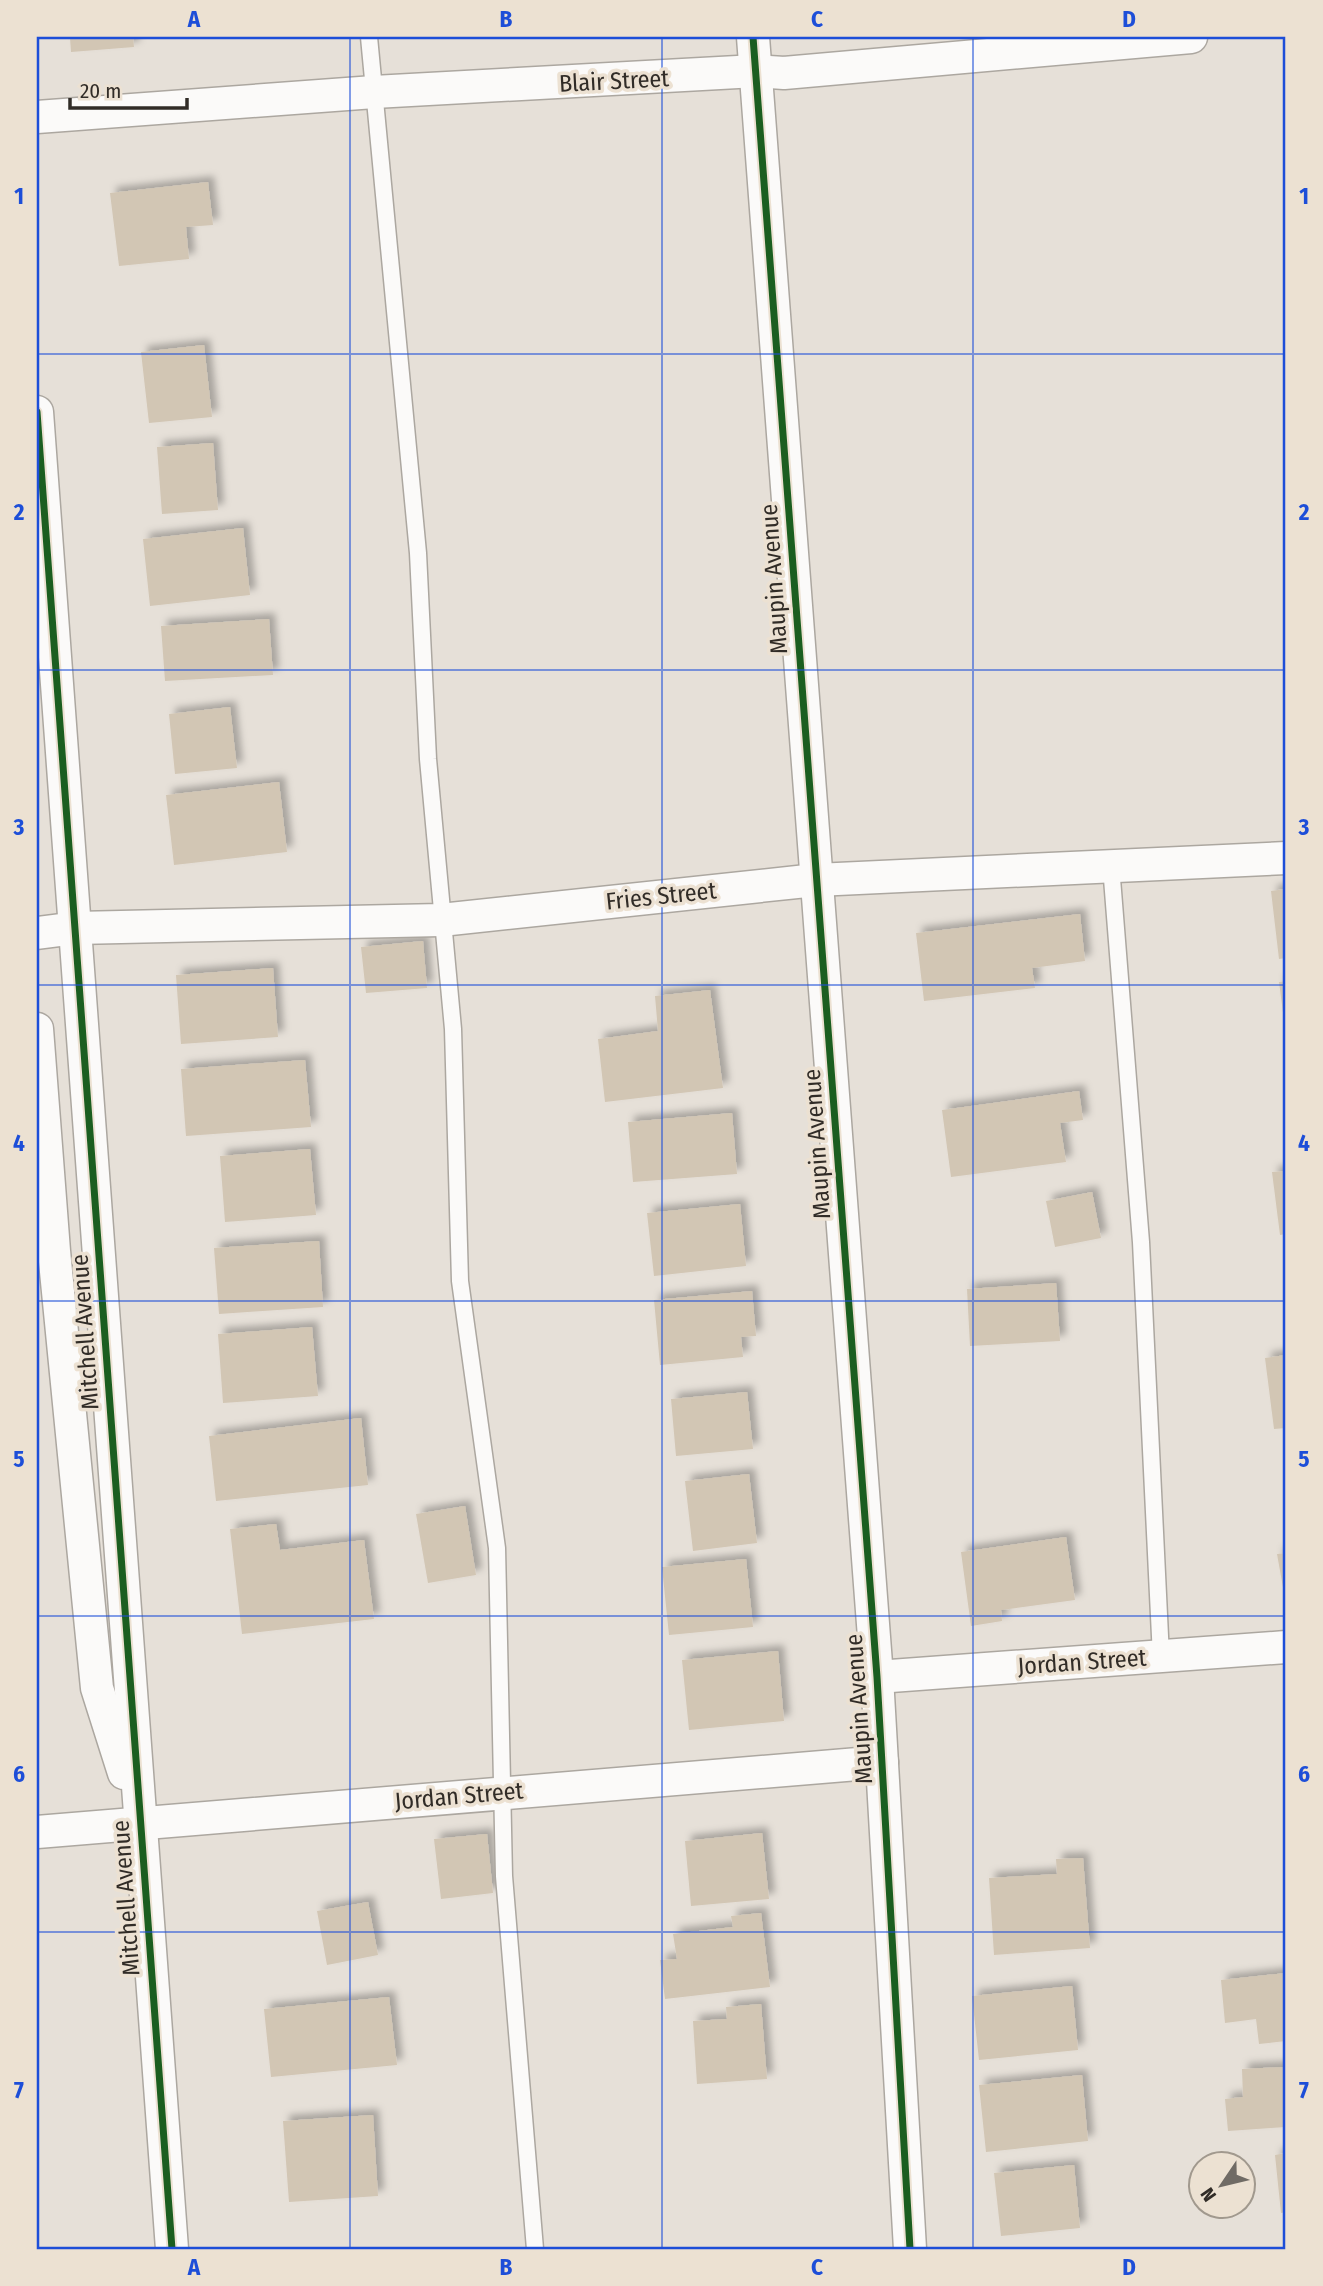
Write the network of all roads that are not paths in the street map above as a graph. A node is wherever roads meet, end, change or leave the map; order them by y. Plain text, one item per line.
1 (369, 37) edge
2 (753, 37) edge
3 (1191, 37) edge
4 (756, 71) junction
5 (374, 92) junction
6 (37, 117) edge
7 (37, 412) edge
8 (1286, 859) edge
9 (1111, 866) junction
10 (816, 880) junction
11 (441, 920) junction
12 (76, 928) junction
13 (37, 933) edge
14 (37, 1030) edge
15 (1286, 1647) edge
16 (1161, 1657) junction
17 (877, 1677) junction
18 (882, 1762) junction
19 (503, 1792) junction
20 (140, 1825) junction
21 (37, 1832) edge
22 (172, 2249) edge
23 (535, 2249) edge
24 (911, 2249) edge

1 - 5 lane
2 - 4 street, Maupin Avenue
3 - 4 street, Blair Street
4 - 5 street, Blair Street
4 - 10 street, Maupin Avenue
5 - 6 street, Blair Street
5 - 11 lane
7 - 12 street, Mitchell Avenue
8 - 9 street, Fries Street
9 - 10 street, Fries Street
9 - 16 lane
10 - 11 street, Fries Street
10 - 17 street, Maupin Avenue
11 - 12 street, Fries Street
11 - 19 lane
12 - 13 street, Fries Street
12 - 20 street, Mitchell Avenue
14 - 20 street, Mitchell Avenue
15 - 16 street, Jordan Street
16 - 17 street, Jordan Street
17 - 18 street, Maupin Avenue
18 - 19 street, Jordan Street
18 - 24 street, Maupin Avenue
19 - 20 street, Jordan Street
19 - 23 lane
20 - 21 street, Jordan Street
20 - 22 street, Mitchell Avenue

